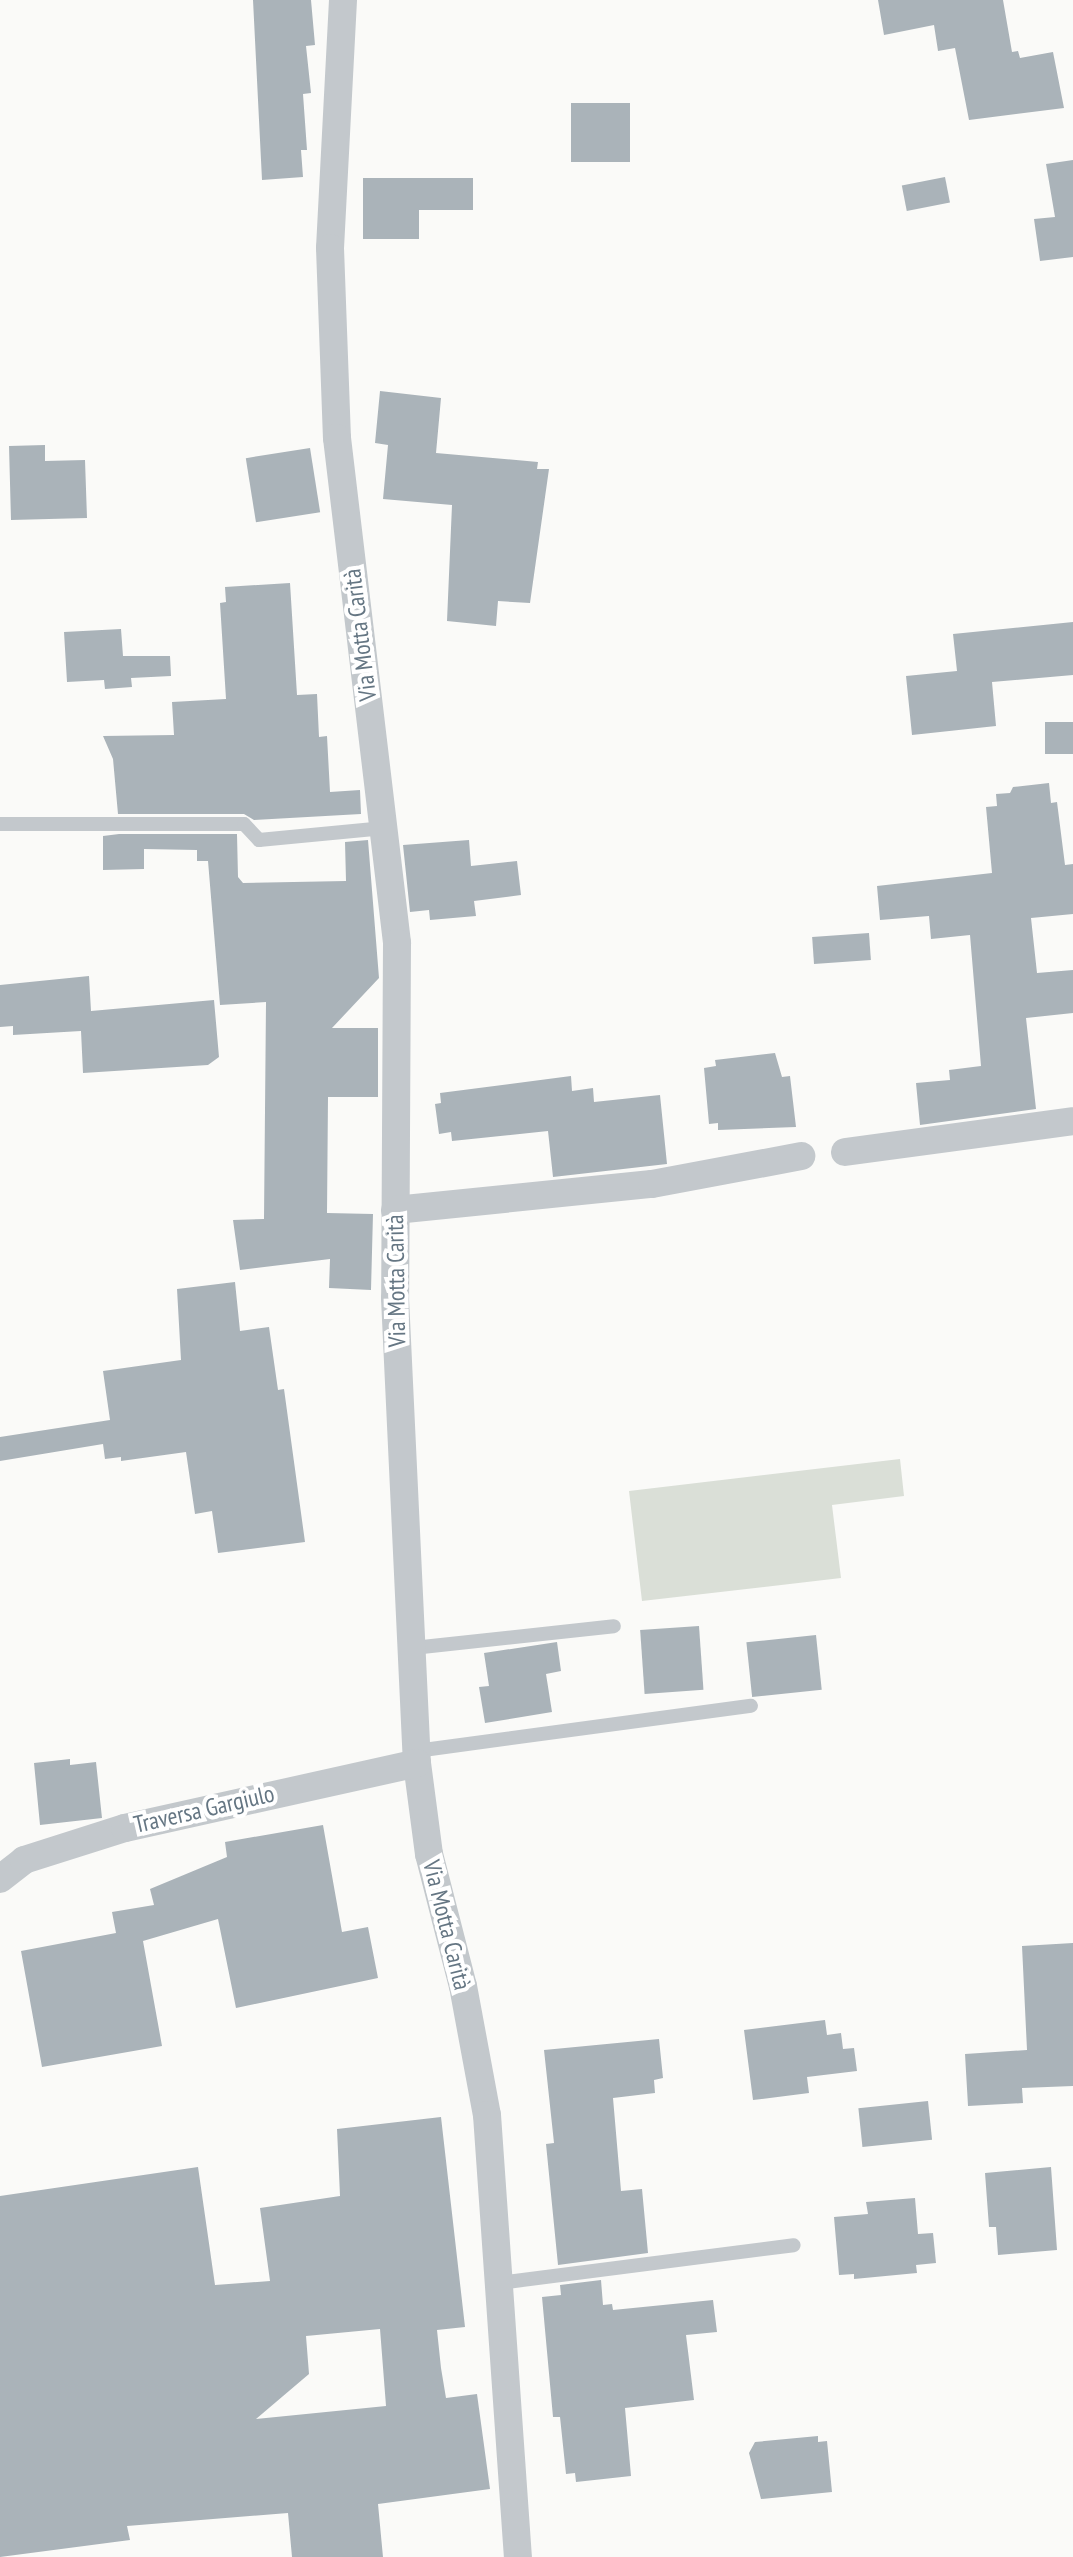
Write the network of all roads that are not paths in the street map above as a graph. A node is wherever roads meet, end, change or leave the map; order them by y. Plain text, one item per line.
1 (343, 0) edge
2 (0, 824) edge
3 (384, 828) junction
4 (1073, 1121) edge
5 (845, 1152) dead end
6 (801, 1156) dead end
7 (395, 1210) junction
8 (614, 1626) dead end
9 (413, 1648) junction
10 (751, 1706) dead end
11 (417, 1757) junction
12 (0, 1879) edge
13 (794, 2245) dead end
14 (499, 2283) junction
15 (518, 2557) edge

1 - 3 street, Via Motta Carità
2 - 3 lane
3 - 7 street, Via Motta Carità
4 - 5 street
6 - 7 street
7 - 9 street, Via Motta Carità
8 - 9 lane
9 - 11 street, Via Motta Carità
10 - 11 lane
11 - 12 street, Traversa Gargiulo
11 - 14 street, Via Motta Carità
13 - 14 lane
14 - 15 street, Via Motta Carità

